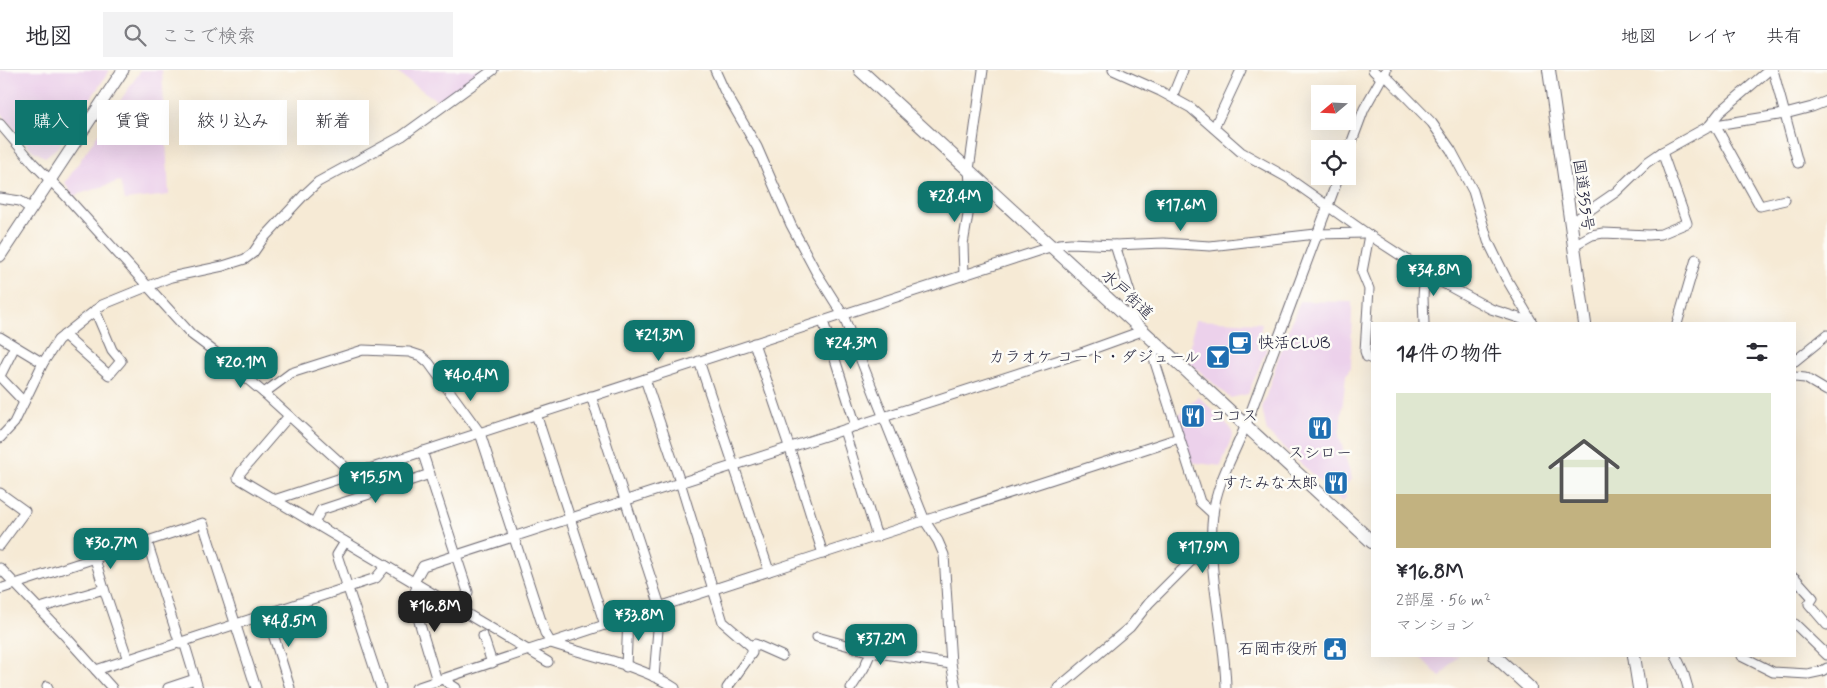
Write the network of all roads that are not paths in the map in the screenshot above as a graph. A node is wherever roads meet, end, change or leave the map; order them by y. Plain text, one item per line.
1 (123, 70) edge
2 (493, 70) edge
3 (716, 70) edge
4 (860, 70) edge
5 (983, 70) edge
6 (1113, 70) edge
7 (1183, 70) edge
8 (1241, 70) edge
9 (1373, 70) edge
10 (1549, 70) edge
11 (1771, 70) edge
12 (1384, 74) edge
13 (1172, 97) junction
14 (1827, 101) edge
15 (1785, 114) junction
16 (0, 124) edge
17 (1712, 126) junction
18 (1214, 128) junction
19 (1352, 140) edge
20 (1662, 152) junction
21 (1798, 163) dead end
22 (969, 170) junction
23 (50, 180) junction
24 (1335, 185) edge
25 (0, 198) edge
26 (1784, 200) dead end
27 (1327, 206) junction
28 (31, 209) junction
29 (1571, 223) junction
30 (1316, 234) junction
31 (1368, 234) junction
32 (1115, 245) junction
33 (1574, 245) junction
34 (1051, 247) junction
35 (0, 256) edge
36 (1696, 259) dead end
37 (1425, 270) junction
38 (964, 275) junction
39 (147, 287) junction
40 (95, 310) junction
41 (843, 314) junction
42 (1129, 319) junction
43 (823, 321) junction
44 (1424, 322) edge
45 (1528, 322) edge
46 (1531, 322) edge
47 (1585, 322) edge
48 (1678, 322) edge
49 (1142, 331) junction
50 (1827, 334) edge
51 (64, 335) junction
52 (0, 337) edge
53 (754, 343) junction
54 (1157, 344) junction
55 (14, 348) dead end
56 (1371, 359) edge
57 (1796, 360) edge
58 (699, 361) junction
59 (43, 363) junction
60 (0, 376) edge
61 (1796, 378) edge
62 (645, 379) junction
63 (1827, 390) edge
64 (264, 393) junction
65 (591, 396) junction
66 (24, 402) junction
67 (536, 414) junction
68 (289, 416) junction
69 (884, 417) junction
70 (1246, 424) junction
71 (856, 426) junction
72 (844, 430) junction
73 (480, 433) junction
74 (0, 438) edge
75 (1179, 438) junction
76 (789, 446) junction
77 (422, 451) junction
78 (734, 464) junction
79 (368, 469) junction
80 (353, 474) junction
81 (430, 474) junction
82 (680, 482) junction
83 (376, 491) junction
84 (0, 493) edge
85 (274, 500) junction
86 (625, 500) junction
87 (1213, 514) junction
88 (570, 517) junction
89 (925, 521) junction
90 (314, 523) junction
91 (513, 537) junction
92 (877, 537) junction
93 (1211, 541) junction
94 (1371, 541) edge
95 (147, 542) junction
96 (346, 542) junction
97 (0, 544) edge
98 (823, 554) junction
99 (456, 555) junction
100 (95, 559) junction
101 (386, 566) junction
102 (0, 568) edge
103 (769, 571) junction
104 (1796, 579) edge
105 (16, 584) junction
106 (416, 584) junction
107 (104, 588) junction
108 (348, 588) junction
109 (0, 589) edge
110 (712, 589) junction
111 (660, 606) junction
112 (40, 608) junction
113 (458, 608) junction
114 (266, 615) junction
115 (628, 617) junction
116 (236, 625) junction
117 (605, 625) junction
118 (1796, 625) edge
119 (1827, 625) edge
120 (483, 636) dead end
121 (817, 637) dead end
122 (182, 643) junction
123 (551, 643) junction
124 (752, 647) junction
125 (529, 651) junction
126 (871, 652) junction
127 (1827, 654) edge
128 (782, 656) dead end
129 (1496, 657) edge
130 (1634, 657) edge
131 (1676, 657) edge
132 (1742, 657) edge
133 (128, 660) junction
134 (548, 662) dead end
135 (492, 663) junction
136 (952, 664) junction
137 (626, 667) junction
138 (1827, 668) edge
139 (96, 670) junction
140 (654, 677) junction
141 (439, 680) junction
142 (197, 684) edge
143 (112, 688) edge
144 (168, 688) edge
145 (256, 688) edge
146 (290, 688) edge
147 (381, 688) edge
148 (416, 688) edge
149 (456, 688) edge
150 (675, 688) edge
151 (728, 688) edge
152 (851, 688) edge
153 (956, 688) edge
154 (1058, 688) edge
155 (1226, 688) edge
156 (1530, 688) edge
157 (1638, 688) edge
158 (1688, 688) edge

1 - 23 main road
2 - 39 street
3 - 41 street
4 - 22 highway, 水戸街道
5 - 22 street
6 - 13 street
7 - 13 street
8 - 18 street
9 - 12 street
10 - 29 highway, 国道355号
11 - 15 street
11 - 17 street
12 - 19 street
12 - 46 street
13 - 18 street
14 - 15 street
15 - 17 street
15 - 21 street
16 - 23 street
17 - 20 street
17 - 26 street
18 - 27 street
20 - 29 street
20 - 33 street
22 - 34 highway, 水戸街道
22 - 38 street
23 - 28 main road
23 - 39 street
24 - 27 street
25 - 28 street
27 - 30 street
27 - 31 street
28 - 35 main road
29 - 33 highway, 国道355号
30 - 31 street
30 - 32 street
30 - 70 street
31 - 37 street
31 - 56 street
32 - 34 street
32 - 42 street
33 - 47 highway, 国道355号
34 - 38 street
34 - 42 highway, 水戸街道
36 - 48 street
37 - 44 street
37 - 45 street
38 - 41 street
39 - 40 street
39 - 64 street
40 - 51 street
40 - 51 street
41 - 43 street
41 - 69 street
42 - 49 highway, 水戸街道
43 - 53 street
43 - 71 street
49 - 54 highway, 水戸街道
49 - 69 street
50 - 57 street
51 - 59 street
52 - 59 street
53 - 58 street
53 - 76 street
54 - 70 highway, 水戸街道
54 - 75 street
55 - 60 street
58 - 62 street
58 - 78 street
59 - 66 street
60 - 66 street
61 - 63 street
62 - 65 street
62 - 82 street
64 - 68 street
64 - 73 street
65 - 67 street
65 - 86 street
66 - 74 street
67 - 73 street
67 - 88 street
68 - 80 street
68 - 85 street
69 - 71 street
69 - 89 street
70 - 87 street
70 - 94 highway, 水戸街道
71 - 72 street
72 - 76 street
72 - 92 street
73 - 77 street
73 - 91 street
75 - 87 street
75 - 89 street
76 - 78 street
76 - 98 street
77 - 79 street
77 - 81 street
78 - 82 street
78 - 103 street
79 - 80 street
79 - 83 street
80 - 85 street
81 - 83 street
81 - 99 street
82 - 86 street
82 - 110 street
83 - 90 street
84 - 97 street
85 - 90 street
86 - 88 street
86 - 111 street
87 - 93 street
88 - 91 street
88 - 117 street
89 - 92 street
89 - 136 street
90 - 96 street
91 - 99 street
91 - 123 street
92 - 98 street
93 - 154 street
93 - 155 street
95 - 100 street
95 - 116 street
95 - 122 street
96 - 101 street
96 - 108 street
98 - 103 street
99 - 106 street
99 - 113 street
100 - 105 street
100 - 107 street
101 - 106 street
101 - 108 street
102 - 105 street
103 - 110 street
104 - 119 street
105 - 109 street
105 - 112 street
106 - 113 street
106 - 141 street
107 - 112 street
107 - 133 street
108 - 114 street
108 - 147 street
110 - 111 street
110 - 124 street
111 - 115 street
111 - 140 street
112 - 139 street
113 - 125 street
114 - 116 street
114 - 146 street
115 - 117 street
115 - 137 street
116 - 122 street
116 - 145 street
117 - 123 street
118 - 127 street
120 - 135 street
121 - 126 street
122 - 133 street
122 - 142 street
123 - 125 street
123 - 137 street
124 - 128 street
124 - 151 street
125 - 134 street
125 - 135 street
126 - 136 street
126 - 152 street
129 - 156 highway
130 - 157 highway
131 - 158 street
132 - 138 street
133 - 139 street
135 - 141 street
136 - 153 street
137 - 140 street
139 - 143 street
140 - 150 street
141 - 148 street
141 - 149 street
142 - 144 street

